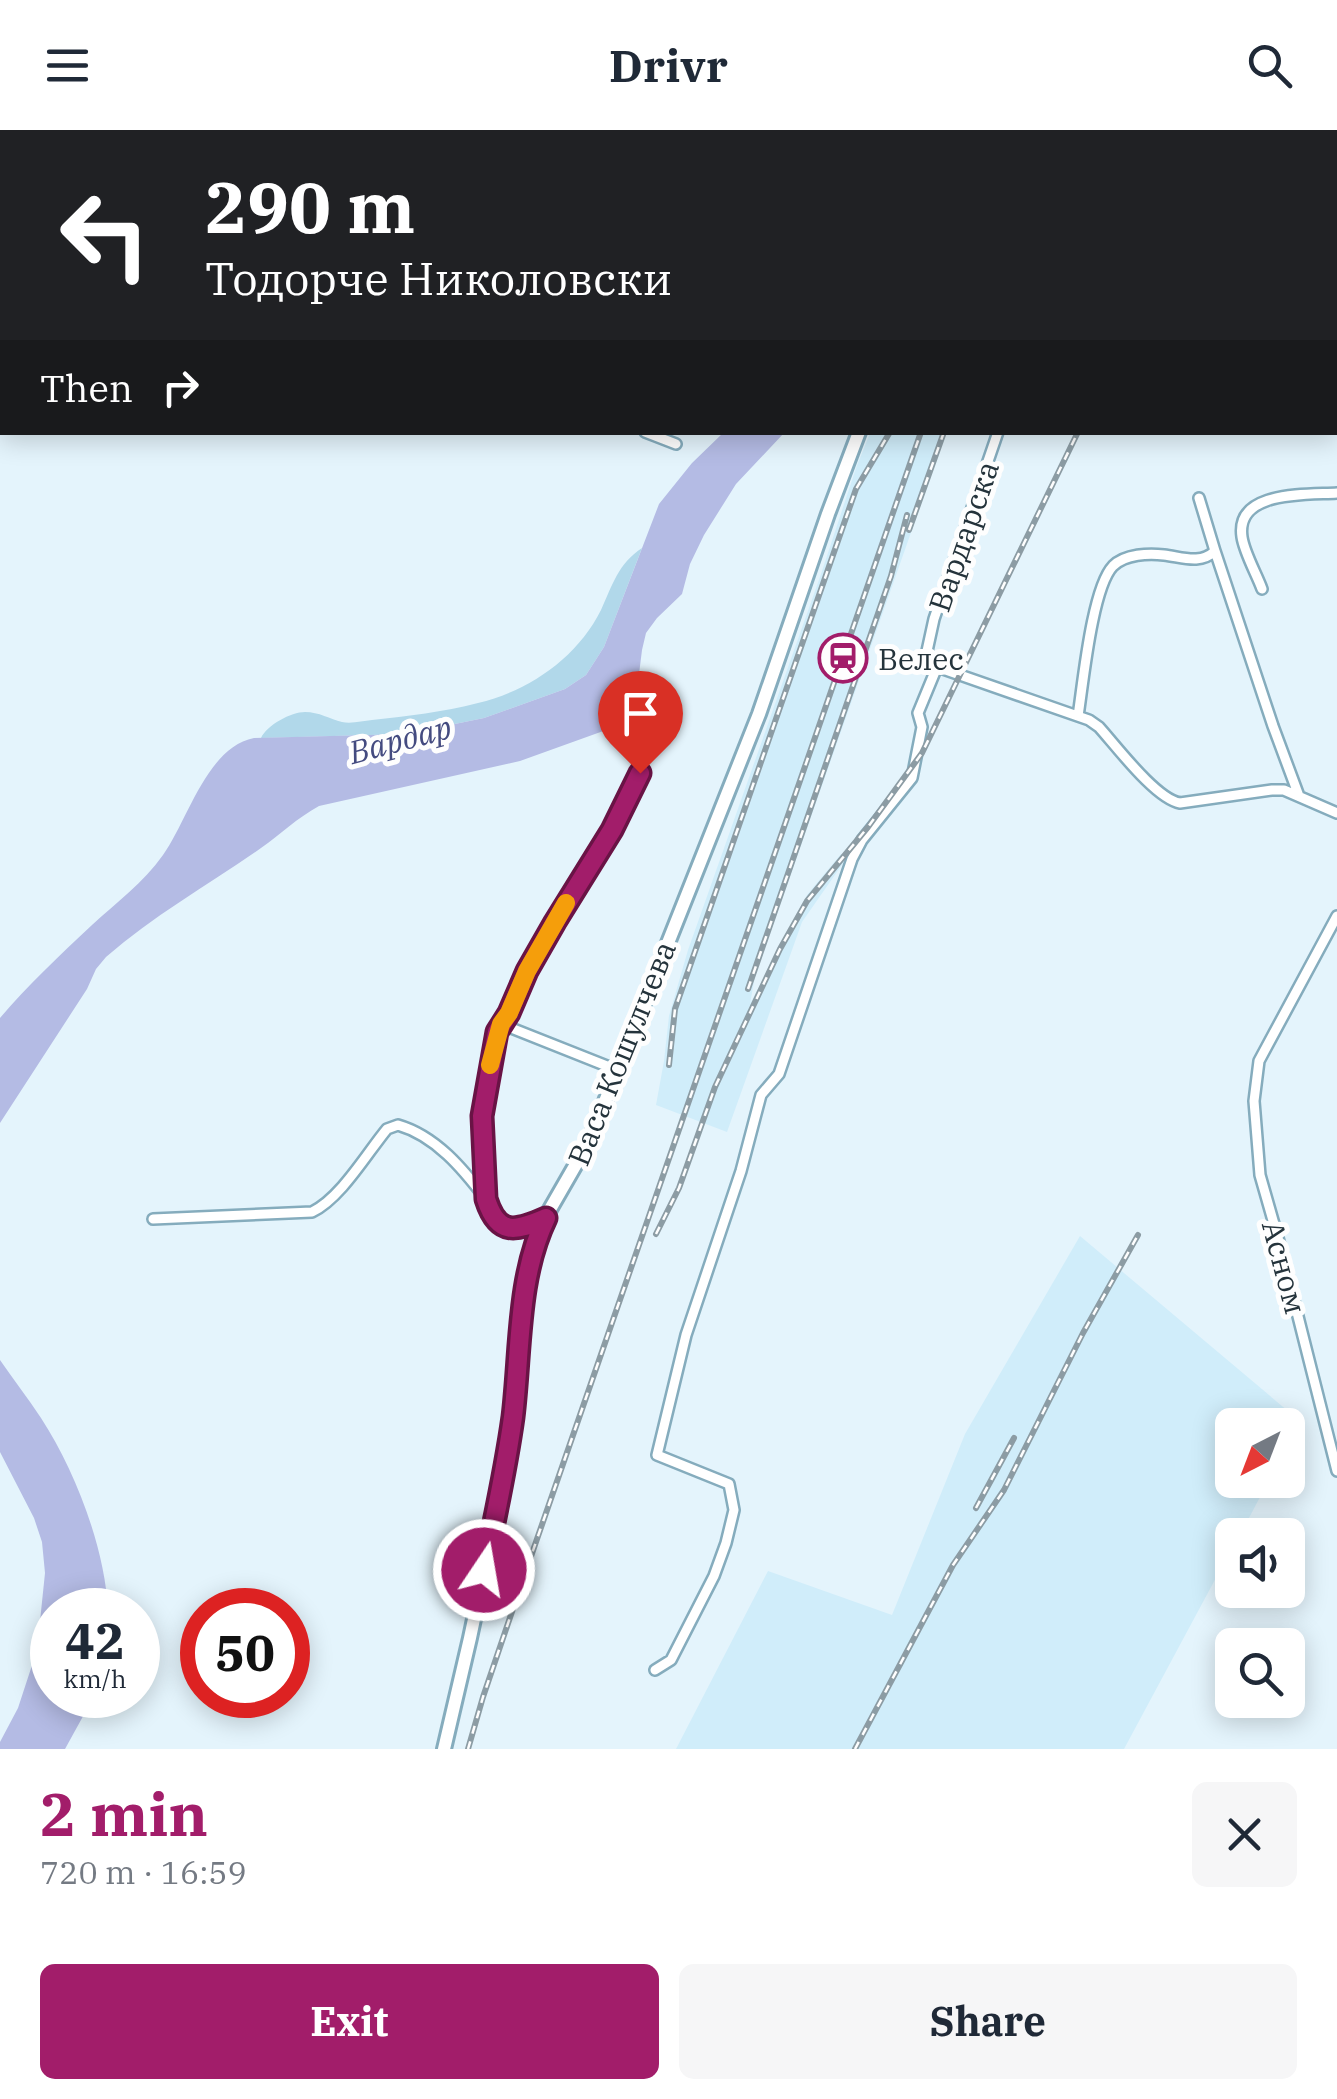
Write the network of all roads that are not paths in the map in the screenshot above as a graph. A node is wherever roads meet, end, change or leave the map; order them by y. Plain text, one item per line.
1 (653, 435) edge
2 (858, 435) edge
3 (997, 435) edge
4 (676, 444) dead end
5 (1337, 494) edge
6 (1199, 498) dead end
7 (1215, 551) junction
8 (1262, 590) dead end
9 (937, 668) junction
10 (1078, 716) junction
11 (640, 773) dead end
12 (1300, 796) junction
13 (1337, 814) edge
14 (1337, 916) edge
15 (501, 1024) junction
16 (617, 1070) junction
17 (486, 1199) junction
18 (546, 1218) junction
19 (153, 1219) dead end
20 (1337, 1471) edge
21 (655, 1670) dead end
22 (444, 1749) edge

1 - 4 street
2 - 16 main road, Васа Кошулчева
3 - 9 street, Вардарска
5 - 8 street
6 - 7 street
7 - 10 street
7 - 12 street
9 - 10 street
9 - 21 street
10 - 12 street
11 - 15 street
12 - 13 street
14 - 20 street, Асном
15 - 16 street
15 - 17 street
16 - 18 main road, Васа Кошулчева
17 - 18 street
17 - 19 street
18 - 22 main road, Васа Кошулчева

